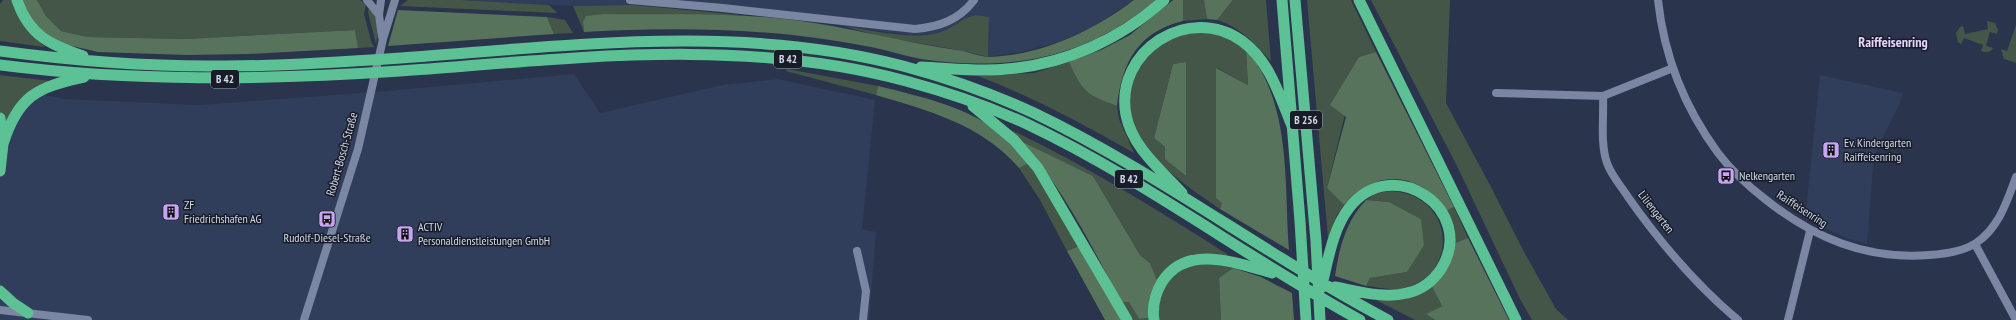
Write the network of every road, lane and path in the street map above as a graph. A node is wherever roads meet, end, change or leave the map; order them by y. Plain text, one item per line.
1 (17, 0) edge
2 (367, 0) edge
3 (381, 0) edge
4 (395, 0) edge
5 (630, 0) edge
6 (974, 0) edge
7 (1164, 0) edge
8 (1282, 0) edge
9 (1295, 0) edge
10 (1359, 0) edge
11 (1658, 0) edge
12 (379, 15) junction
13 (383, 40) junction
14 (0, 51) edge
15 (97, 61) junction
16 (0, 64) edge
17 (903, 66) junction
18 (1673, 68) junction
19 (95, 75) junction
20 (1496, 93) dead end
21 (1603, 96) junction
22 (965, 100) junction
23 (0, 118) edge
24 (1292, 126) junction
25 (3, 144) junction
26 (0, 171) edge
27 (2016, 177) edge
28 (1192, 203) junction
29 (1810, 231) junction
30 (1976, 244) junction
31 (857, 251) dead end
32 (1284, 276) junction
33 (1323, 289) junction
34 (0, 291) edge
35 (2012, 305) edge
36 (0, 310) edge
37 (28, 313) junction
38 (88, 320) edge
39 (304, 320) edge
40 (863, 320) edge
41 (1127, 320) edge
42 (1154, 320) edge
43 (1306, 320) edge
44 (1320, 320) edge
45 (1360, 320) edge
46 (1388, 320) edge
47 (1516, 320) edge
48 (1738, 320) edge
49 (1788, 320) edge
50 (2016, 320) edge

1 - 15 highway
2 - 12 street
3 - 12 street, Robert-Bosch-Straße
4 - 13 street, Robert-Bosch-Straße
5 - 6 street
7 - 17 highway
8 - 24 highway, B 256
9 - 33 highway, B 256
10 - 47 highway
11 - 18 street, Raiffeisenring
12 - 13 street, Robert-Bosch-Straße
13 - 39 street, Robert-Bosch-Straße
14 - 15 highway, B 42
15 - 17 highway, B 42
16 - 19 highway, B 42
17 - 28 highway, B 42
18 - 21 street
18 - 29 street, Raiffeisenring
19 - 22 highway, B 42
19 - 25 highway
20 - 21 street
21 - 48 street, Liliengarten
22 - 32 highway, B 42
22 - 41 highway
23 - 25 highway
24 - 28 highway
24 - 43 highway, B 256
25 - 26 highway
27 - 30 street
28 - 33 highway, B 42
29 - 30 street, Raiffeisenring
29 - 49 street
30 - 35 street
31 - 40 street
32 - 42 highway
32 - 45 highway, B 42
33 - 33 highway
33 - 44 highway, B 256
33 - 46 highway, B 42
34 - 37 highway
35 - 50 street
36 - 37 street
37 - 38 street

